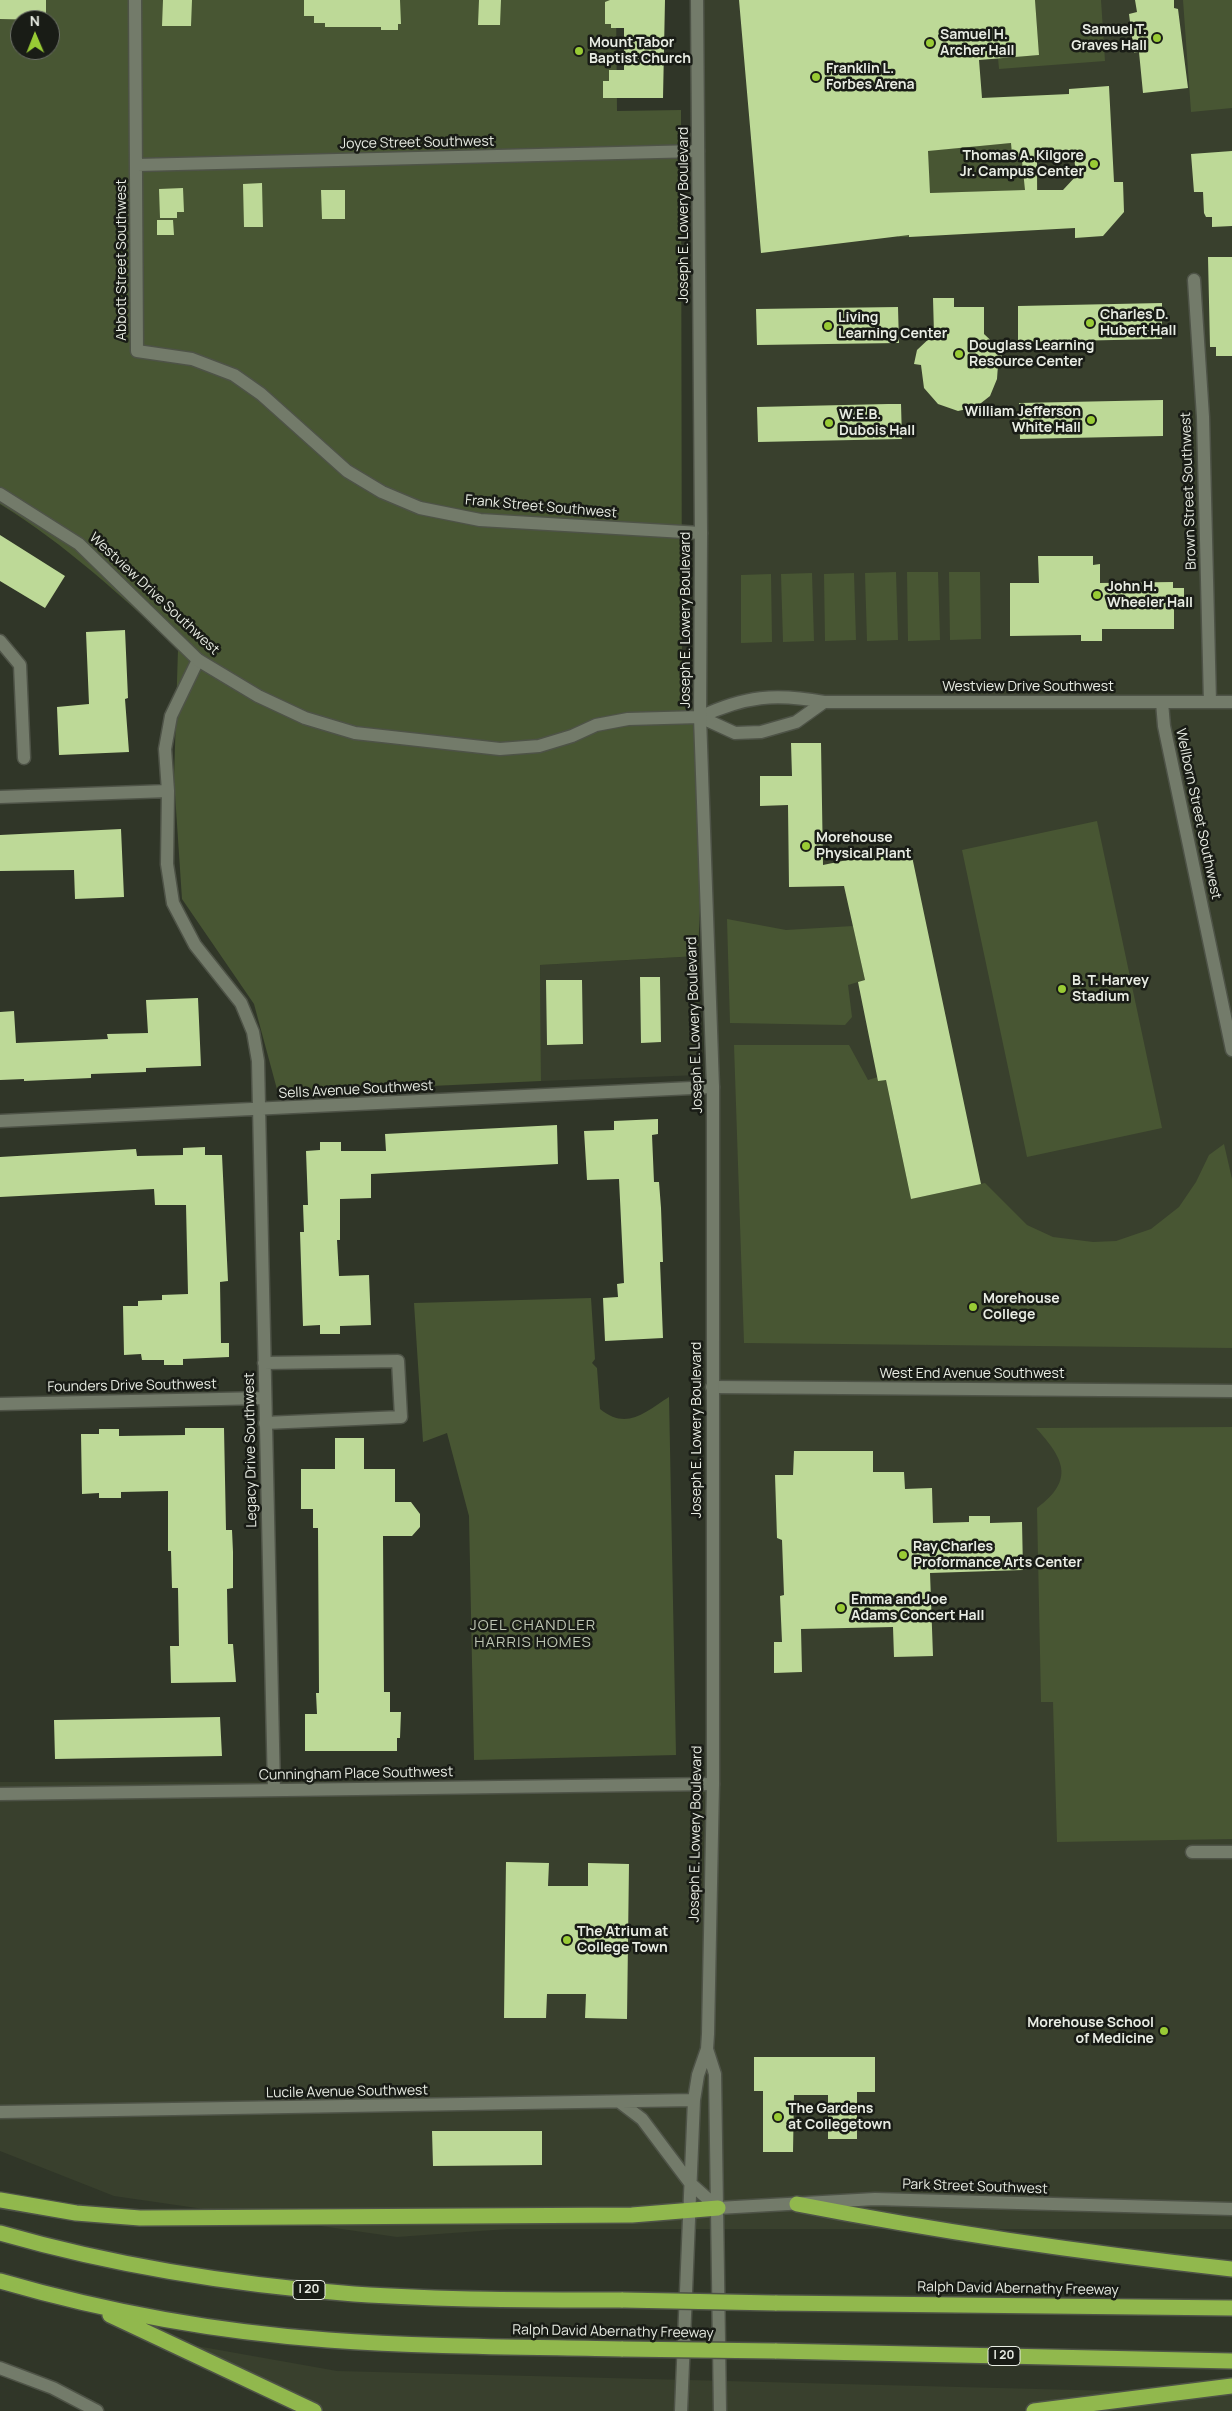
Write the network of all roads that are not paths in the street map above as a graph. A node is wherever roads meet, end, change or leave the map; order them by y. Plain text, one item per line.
1 (135, 0) edge
2 (697, 0) edge
3 (698, 151) junction
4 (137, 165) junction
5 (1194, 280) dead end
6 (310, 438) joint
7 (0, 494) edge
8 (702, 533) junction
9 (0, 641) edge
10 (198, 660) junction
11 (824, 702) junction
12 (1162, 702) junction
13 (1210, 702) junction
14 (1232, 702) edge
15 (700, 717) junction
16 (24, 758) dead end
17 (168, 791) junction
18 (0, 798) edge
19 (1232, 1050) edge
20 (713, 1087) junction
21 (261, 1110) junction
22 (0, 1121) edge
23 (264, 1363) junction
24 (712, 1387) junction
25 (1232, 1391) edge
26 (264, 1398) junction
27 (0, 1404) edge
28 (265, 1423) junction
29 (713, 1784) junction
30 (274, 1790) junction
31 (0, 1794) edge
32 (1192, 1852) dead end
33 (1232, 1852) edge
34 (707, 2050) junction
35 (694, 2100) junction
36 (621, 2102) junction
37 (0, 2112) edge
38 (690, 2183) junction
39 (0, 2200) edge
40 (797, 2204) junction
41 (718, 2208) junction
42 (1232, 2209) edge
43 (689, 2210) junction
44 (0, 2232) edge
45 (1232, 2269) edge
46 (0, 2281) edge
47 (91, 2306) junction
48 (1232, 2308) edge
49 (1232, 2360) edge
50 (0, 2368) edge
51 (1232, 2386) edge
52 (97, 2411) edge
53 (314, 2411) edge
54 (681, 2411) edge
55 (720, 2411) edge
56 (1034, 2411) edge

1 - 4 street, Abbott Street Southwest
2 - 3 street, Joseph E. Lowery Boulevard
3 - 4 street, Joyce Street Southwest
3 - 8 street, Joseph E. Lowery Boulevard
4 - 6 street, Abbott Street Southwest
5 - 13 street, Brown Street Southwest
6 - 8 street, Frank Street Southwest
7 - 10 street, Westview Drive Southwest
8 - 15 street, Joseph E. Lowery Boulevard
9 - 16 street
10 - 15 street, Westview Drive Southwest
10 - 17 street
11 - 12 street, Westview Drive Southwest
11 - 15 street, Westview Drive Southwest
11 - 15 street, Westview Drive Southwest
12 - 13 street, Westview Drive Southwest
12 - 19 street, Wellborn Street Southwest
13 - 14 street, Westview Drive Southwest
15 - 20 street, Joseph E. Lowery Boulevard
17 - 18 street
17 - 21 street
20 - 21 street, Sells Avenue Southwest
20 - 24 street, Joseph E. Lowery Boulevard
21 - 22 street, Sells Avenue Southwest
21 - 23 street, Legacy Drive Southwest
23 - 26 street, Legacy Drive Southwest
23 - 28 street
24 - 25 street, West End Avenue Southwest
24 - 29 street, Joseph E. Lowery Boulevard
26 - 27 street, Founders Drive Southwest
26 - 28 street, Legacy Drive Southwest
28 - 30 street, Legacy Drive Southwest
29 - 30 street, Cunningham Place Southwest
29 - 34 street, Joseph E. Lowery Boulevard
30 - 31 street, Cunningham Place Southwest
32 - 33 street
34 - 35 street, Joseph E. Lowery Boulevard
34 - 41 street, Joseph E. Lowery Boulevard
35 - 36 street, Lucile Avenue Southwest
35 - 38 street, Joseph E. Lowery Boulevard
36 - 37 street, Lucile Avenue Southwest
36 - 38 street
38 - 41 street
38 - 43 street, Joseph E. Lowery Boulevard
39 - 43 highway
40 - 41 street, Park Street Southwest
40 - 42 street, Park Street Southwest
40 - 45 highway
41 - 43 highway
41 - 55 street, Joseph E. Lowery Boulevard
43 - 54 street, Joseph E. Lowery Boulevard
44 - 48 highway, Ralph David Abernathy Freeway / I 20, bridge
46 - 47 highway, Ralph David Abernathy Freeway / I 20
47 - 49 highway, Ralph David Abernathy Freeway / I 20, bridge
47 - 53 highway
50 - 52 street
51 - 56 highway

